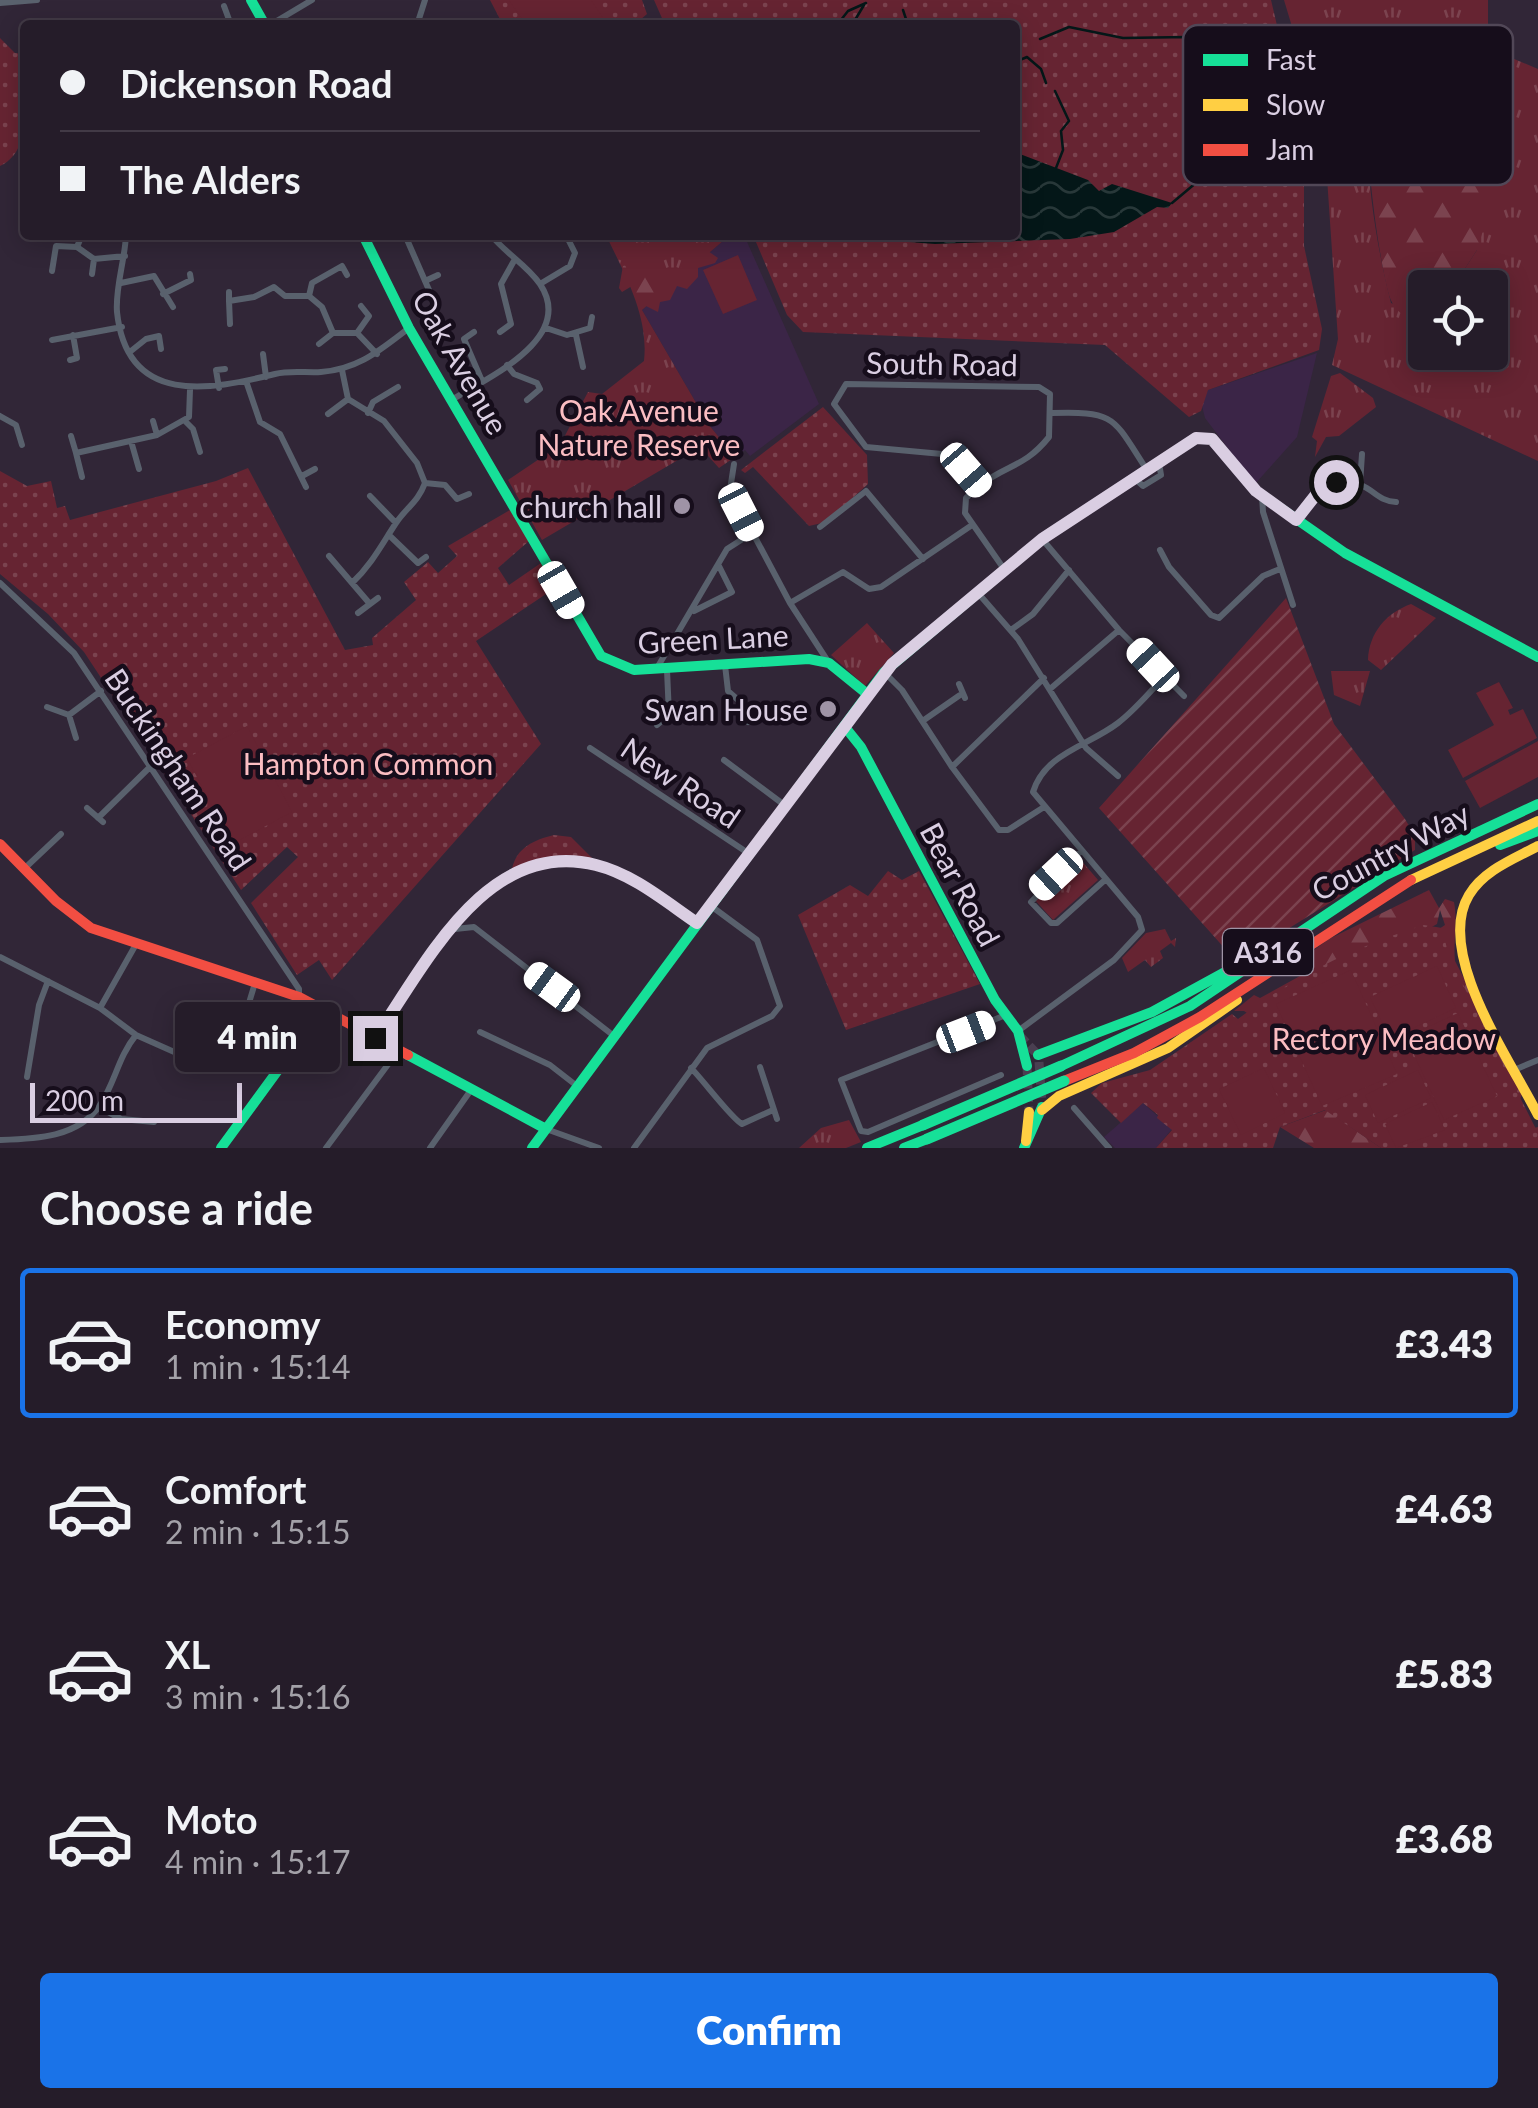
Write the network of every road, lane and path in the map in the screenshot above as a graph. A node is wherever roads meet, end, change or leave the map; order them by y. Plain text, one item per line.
1 (37, 0) edge
2 (312, 0) edge
3 (0, 3) edge
4 (224, 6) dead end
5 (229, 20) edge
6 (276, 20) edge
7 (80, 240) edge
8 (126, 240) edge
9 (365, 240) edge
10 (408, 240) edge
11 (496, 240) edge
12 (568, 240) edge
13 (77, 247) junction
14 (125, 256) junction
15 (94, 259) junction
16 (516, 259) junction
17 (52, 271) dead end
18 (92, 274) dead end
19 (190, 274) dead end
20 (438, 274) dead end
21 (347, 275) dead end
22 (425, 281) junction
23 (121, 282) junction
24 (540, 284) junction
25 (429, 290) dead end
26 (228, 292) dead end
27 (163, 294) junction
28 (310, 296) junction
29 (229, 302) junction
30 (362, 306) dead end
31 (173, 307) dead end
32 (592, 316) dead end
33 (230, 324) dead end
34 (122, 327) junction
35 (409, 328) junction
36 (546, 328) junction
37 (333, 332) junction
38 (474, 332) dead end
39 (500, 332) dead end
40 (358, 333) junction
41 (72, 335) junction
42 (576, 335) junction
43 (52, 340) dead end
44 (319, 344) dead end
45 (161, 349) dead end
46 (131, 351) junction
47 (263, 354) dead end
48 (376, 354) junction
49 (87, 356) dead end
50 (507, 365) junction
51 (583, 367) dead end
52 (216, 370) dead end
53 (342, 370) junction
54 (266, 377) junction
55 (482, 381) junction
56 (246, 382) junction
57 (219, 388) junction
58 (398, 388) dead end
59 (190, 390) junction
60 (453, 399) junction
61 (348, 400) junction
62 (527, 400) dead end
63 (368, 413) junction
64 (1052, 413) junction
65 (328, 414) dead end
66 (0, 416) edge
67 (153, 420) dead end
68 (185, 421) junction
69 (156, 435) junction
70 (71, 436) dead end
71 (131, 440) junction
72 (22, 445) dead end
73 (200, 452) dead end
74 (76, 453) junction
75 (1362, 454) dead end
76 (1159, 463) junction
77 (734, 464) dead end
78 (139, 469) dead end
79 (315, 470) dead end
80 (1147, 470) junction
81 (302, 476) junction
82 (82, 477) dead end
83 (1134, 478) junction
84 (425, 483) junction
85 (1360, 484) junction
86 (306, 486) dead end
87 (980, 486) junction
88 (468, 494) dead end
89 (370, 496) dead end
90 (1262, 496) junction
91 (1396, 502) dead end
92 (1296, 520) junction
93 (396, 523) junction
94 (972, 525) junction
95 (820, 528) dead end
96 (752, 534) junction
97 (391, 537) junction
98 (1042, 539) junction
99 (1160, 550) dead end
100 (329, 556) dead end
101 (426, 556) dead end
102 (924, 559) junction
103 (718, 565) junction
104 (1004, 569) junction
105 (1280, 569) junction
106 (1070, 570) junction
107 (0, 583) edge
108 (352, 583) junction
109 (977, 592) junction
110 (378, 598) dead end
111 (790, 603) junction
112 (370, 604) junction
113 (1293, 605) dead end
114 (694, 611) junction
115 (358, 613) dead end
116 (1011, 630) junction
117 (1119, 630) junction
118 (812, 640) junction
119 (1538, 657) edge
120 (809, 659) junction
121 (829, 663) junction
122 (612, 664) joint
123 (726, 665) junction
124 (662, 669) junction
125 (884, 672) junction
126 (1164, 677) junction
127 (1044, 678) junction
128 (958, 684) dead end
129 (1050, 689) junction
130 (102, 692) junction
131 (866, 693) junction
132 (1184, 696) dead end
133 (761, 706) dead end
134 (47, 707) dead end
135 (754, 714) junction
136 (69, 715) junction
137 (924, 720) junction
138 (748, 722) dead end
139 (657, 724) dead end
140 (845, 727) junction
141 (76, 738) dead end
142 (1082, 742) junction
143 (590, 748) dead end
144 (724, 760) dead end
145 (151, 766) junction
146 (952, 767) junction
147 (1118, 776) dead end
148 (783, 804) junction
149 (1535, 804) edge
150 (1044, 807) junction
151 (87, 808) dead end
152 (1538, 821) edge
153 (1538, 831) edge
154 (61, 834) dead end
155 (0, 844) edge
156 (1538, 846) edge
157 (1081, 851) junction
158 (748, 853) junction
159 (1458, 858) junction
160 (25, 868) junction
161 (1106, 880) junction
162 (710, 905) junction
163 (469, 908) junction
164 (697, 923) junction
165 (1308, 924) junction
166 (474, 927) junction
167 (453, 929) junction
168 (135, 946) junction
169 (1294, 953) junction
170 (0, 957) edge
171 (48, 981) junction
172 (256, 983) junction
173 (299, 997) junction
174 (100, 1008) junction
175 (322, 1010) junction
176 (229, 1012) dead end
177 (1006, 1015) junction
178 (480, 1032) dead end
179 (1019, 1034) junction
180 (136, 1035) junction
181 (614, 1036) junction
182 (375, 1038) junction
183 (398, 1051) junction
184 (1538, 1060) edge
185 (760, 1067) dead end
186 (691, 1068) junction
187 (1514, 1070) junction
188 (217, 1071) dead end
189 (1001, 1075) dead end
190 (27, 1077) dead end
191 (841, 1080) junction
192 (830, 1084) dead end
193 (576, 1086) junction
194 (471, 1090) junction
195 (99, 1107) junction
196 (1074, 1108) dead end
197 (773, 1110) junction
198 (1538, 1115) edge
199 (777, 1119) dead end
200 (143, 1122) junction
201 (154, 1122) dead end
202 (546, 1129) junction
203 (141, 1132) dead end
204 (0, 1140) edge
205 (24, 1144) edge
206 (1025, 1146) edge
207 (221, 1148) edge
208 (326, 1148) edge
209 (430, 1148) edge
210 (532, 1148) edge
211 (599, 1148) edge
212 (634, 1148) edge
213 (867, 1148) edge
214 (904, 1148) edge
215 (1109, 1148) edge

1 - 3 street
2 - 6 street
4 - 5 street
7 - 13 street
8 - 14 street
9 - 35 main road, Oak Avenue
10 - 22 street
11 - 16 street
12 - 24 street
13 - 15 street
13 - 17 street
14 - 15 street
14 - 23 street
15 - 18 street
16 - 24 street
16 - 39 street
19 - 27 street
20 - 22 street
21 - 28 street
22 - 25 street
23 - 27 street
23 - 34 street
24 - 36 street
26 - 29 street
27 - 31 street
28 - 29 street
28 - 37 street
29 - 33 street
30 - 40 street
32 - 42 street
34 - 41 street
34 - 46 street
35 - 48 street
35 - 60 main road, Oak Avenue
36 - 42 street
36 - 50 street
37 - 40 street
37 - 44 street
38 - 55 street
40 - 48 street
41 - 43 street
41 - 49 street
42 - 51 street
45 - 46 street
46 - 59 street
47 - 54 street
48 - 53 street
50 - 55 street
50 - 62 street
52 - 57 street
53 - 54 street
53 - 61 street
54 - 56 street
55 - 60 street
56 - 57 street
56 - 81 street
57 - 59 street
58 - 63 street
59 - 68 street
60 - 122 main road, Oak Avenue
61 - 63 street
61 - 65 street
63 - 84 street
64 - 80 street
64 - 87 street
64 - 87 street, South Road
66 - 72 street
67 - 69 street
68 - 69 street
68 - 73 street
69 - 71 street
70 - 74 street
71 - 74 street
71 - 78 street
74 - 82 street
75 - 85 street
76 - 80 main road
76 - 83 street
76 - 90 main road
77 - 96 street
79 - 81 street
80 - 83 main road
81 - 86 street
83 - 98 main road
84 - 88 street
84 - 93 street
85 - 91 street
85 - 92 street
87 - 94 street
89 - 93 street
90 - 92 main road
90 - 105 street
92 - 119 main road
93 - 97 street
94 - 102 street
94 - 104 street
95 - 102 street
96 - 103 street
96 - 111 street
97 - 101 street
97 - 108 street
98 - 104 main road
98 - 106 street
99 - 105 street
100 - 108 street
102 - 111 street
103 - 114 street
103 - 114 street
104 - 109 main road
105 - 113 street
106 - 116 street
106 - 117 street
107 - 130 street, Buckingham Road
108 - 112 street
109 - 116 street
109 - 125 main road
110 - 112 street
111 - 118 street
112 - 115 street
114 - 124 street
116 - 127 street
117 - 126 street
117 - 129 street
118 - 120 street
118 - 121 street
120 - 121 main road, Green Lane
120 - 123 main road, Green Lane
121 - 131 main road, Green Lane
122 - 124 main road, Green Lane
123 - 124 main road, Green Lane
123 - 135 street
124 - 139 street
125 - 131 main road
125 - 137 street
126 - 132 street
126 - 142 street
127 - 129 street
127 - 146 street
128 - 137 street
129 - 142 street
130 - 136 street
130 - 145 street, Buckingham Road
131 - 140 main road
133 - 135 street
134 - 136 street
135 - 138 street
136 - 141 street
137 - 146 street
140 - 148 main road
140 - 177 main road, Bear Road
142 - 147 street
142 - 150 street
143 - 158 street, New Road
144 - 148 street
145 - 151 street
145 - 173 street, Buckingham Road
146 - 150 street
148 - 158 main road
149 - 165 main road, Country Way / A316
150 - 157 street
152 - 159 main road, Country Way / A316
153 - 159 main road
154 - 160 street
155 - 160 main road
156 - 187 main road
157 - 161 street
157 - 161 street
158 - 162 main road
159 - 169 main road, Country Way / A316
160 - 168 main road
161 - 179 street
162 - 164 main road
162 - 186 street
163 - 164 street
163 - 166 street
163 - 167 street
164 - 181 main road
165 - 179 main road, Bear Road
165 - 213 main road, Country Way / A316, bridge
166 - 167 street
166 - 181 street
167 - 182 street
168 - 172 main road
168 - 174 street
169 - 206 main road
169 - 214 main road, Country Way / A316, bridge
170 - 171 street
171 - 174 street
171 - 190 street
172 - 173 main road
172 - 176 street
173 - 175 main road
174 - 180 street
175 - 182 main road
175 - 207 main road
177 - 179 main road, Bear Road
177 - 191 street
178 - 193 street
180 - 188 street
180 - 195 street
181 - 193 main road
182 - 183 main road
183 - 194 main road
183 - 208 street
184 - 187 street
185 - 197 street
186 - 197 street
186 - 212 street
187 - 198 main road
189 - 191 street
191 - 192 street
193 - 202 main road
194 - 202 main road
194 - 209 street
195 - 200 street
195 - 205 street
196 - 215 street
197 - 199 street
200 - 201 street
200 - 203 street
202 - 210 main road
202 - 211 street
204 - 205 street

